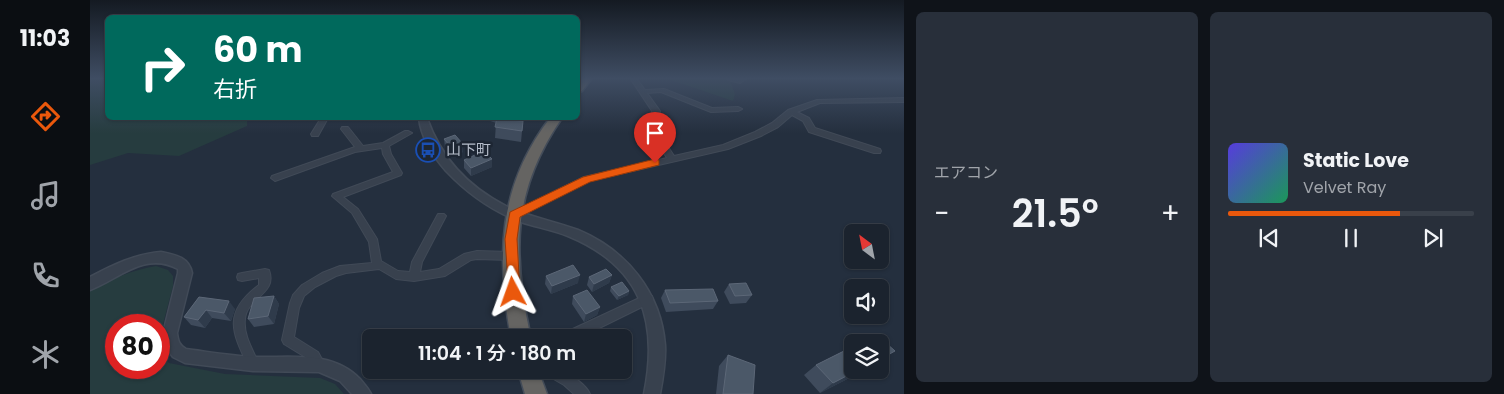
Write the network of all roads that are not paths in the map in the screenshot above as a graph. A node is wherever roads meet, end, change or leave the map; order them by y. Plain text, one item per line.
1 (645, 96) edge
2 (678, 96) edge
3 (904, 100) edge
4 (738, 109) dead end
5 (791, 112) junction
6 (323, 120) edge
7 (424, 120) edge
8 (555, 120) edge
9 (345, 129) dead end
10 (408, 133) dead end
11 (315, 134) dead end
12 (385, 145) junction
13 (361, 149) junction
14 (877, 151) dead end
15 (672, 159) junction
16 (275, 178) dead end
17 (514, 215) junction
18 (440, 216) dead end
19 (511, 256) junction
20 (377, 264) junction
21 (242, 276) dead end
22 (414, 278) junction
23 (90, 284) edge
24 (648, 299) junction
25 (519, 329) edge
26 (585, 329) edge
27 (253, 364) junction
28 (319, 365) junction
29 (531, 379) edge
30 (565, 379) edge
31 (363, 394) edge
32 (536, 394) edge
33 (584, 394) edge
34 (652, 394) edge

1 - 15 street
2 - 4 street
3 - 5 street
5 - 14 street
5 - 15 street
6 - 11 street
7 - 17 street
8 - 17 highway
9 - 13 street
10 - 12 street
12 - 13 street
12 - 20 street
13 - 16 street
15 - 17 street
17 - 19 highway
17 - 24 street
18 - 22 street
19 - 22 street
19 - 25 highway
20 - 22 street
20 - 28 street
21 - 27 street
23 - 27 street
24 - 26 street
24 - 34 street
27 - 28 street
28 - 31 street
29 - 32 highway
30 - 33 street

